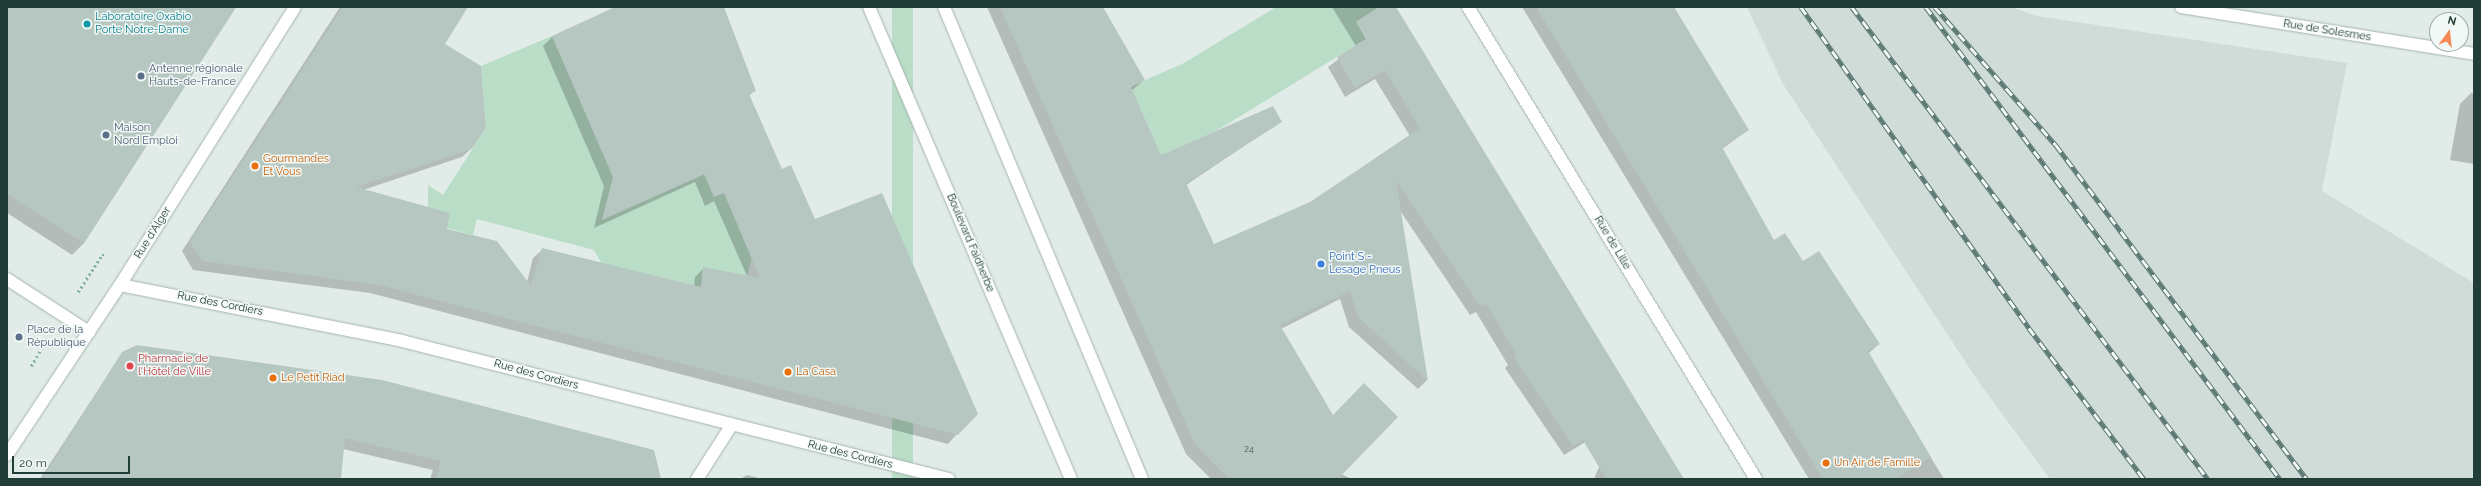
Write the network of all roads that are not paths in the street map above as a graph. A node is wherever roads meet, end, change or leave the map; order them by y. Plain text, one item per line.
1 (295, 7) edge
2 (869, 7) edge
3 (944, 7) edge
4 (1468, 7) edge
5 (2180, 7) edge
6 (2474, 54) edge
7 (7, 279) edge
8 (120, 285) junction
9 (89, 332) junction
10 (731, 426) junction
11 (7, 455) edge
12 (697, 479) edge
13 (949, 479) edge
14 (1071, 479) edge
15 (1142, 479) edge
16 (1756, 479) edge

1 - 8 street, Rue d'Alger
2 - 14 street, Boulevard Faidherbe
3 - 15 street
4 - 16 street, Rue de Lille
5 - 6 street, Rue de Solesmes
7 - 9 street
8 - 9 street, Rue d'Alger
8 - 10 street, Rue des Cordiers
9 - 11 street, Rue d'Alger
10 - 12 street
10 - 13 street, Rue des Cordiers

